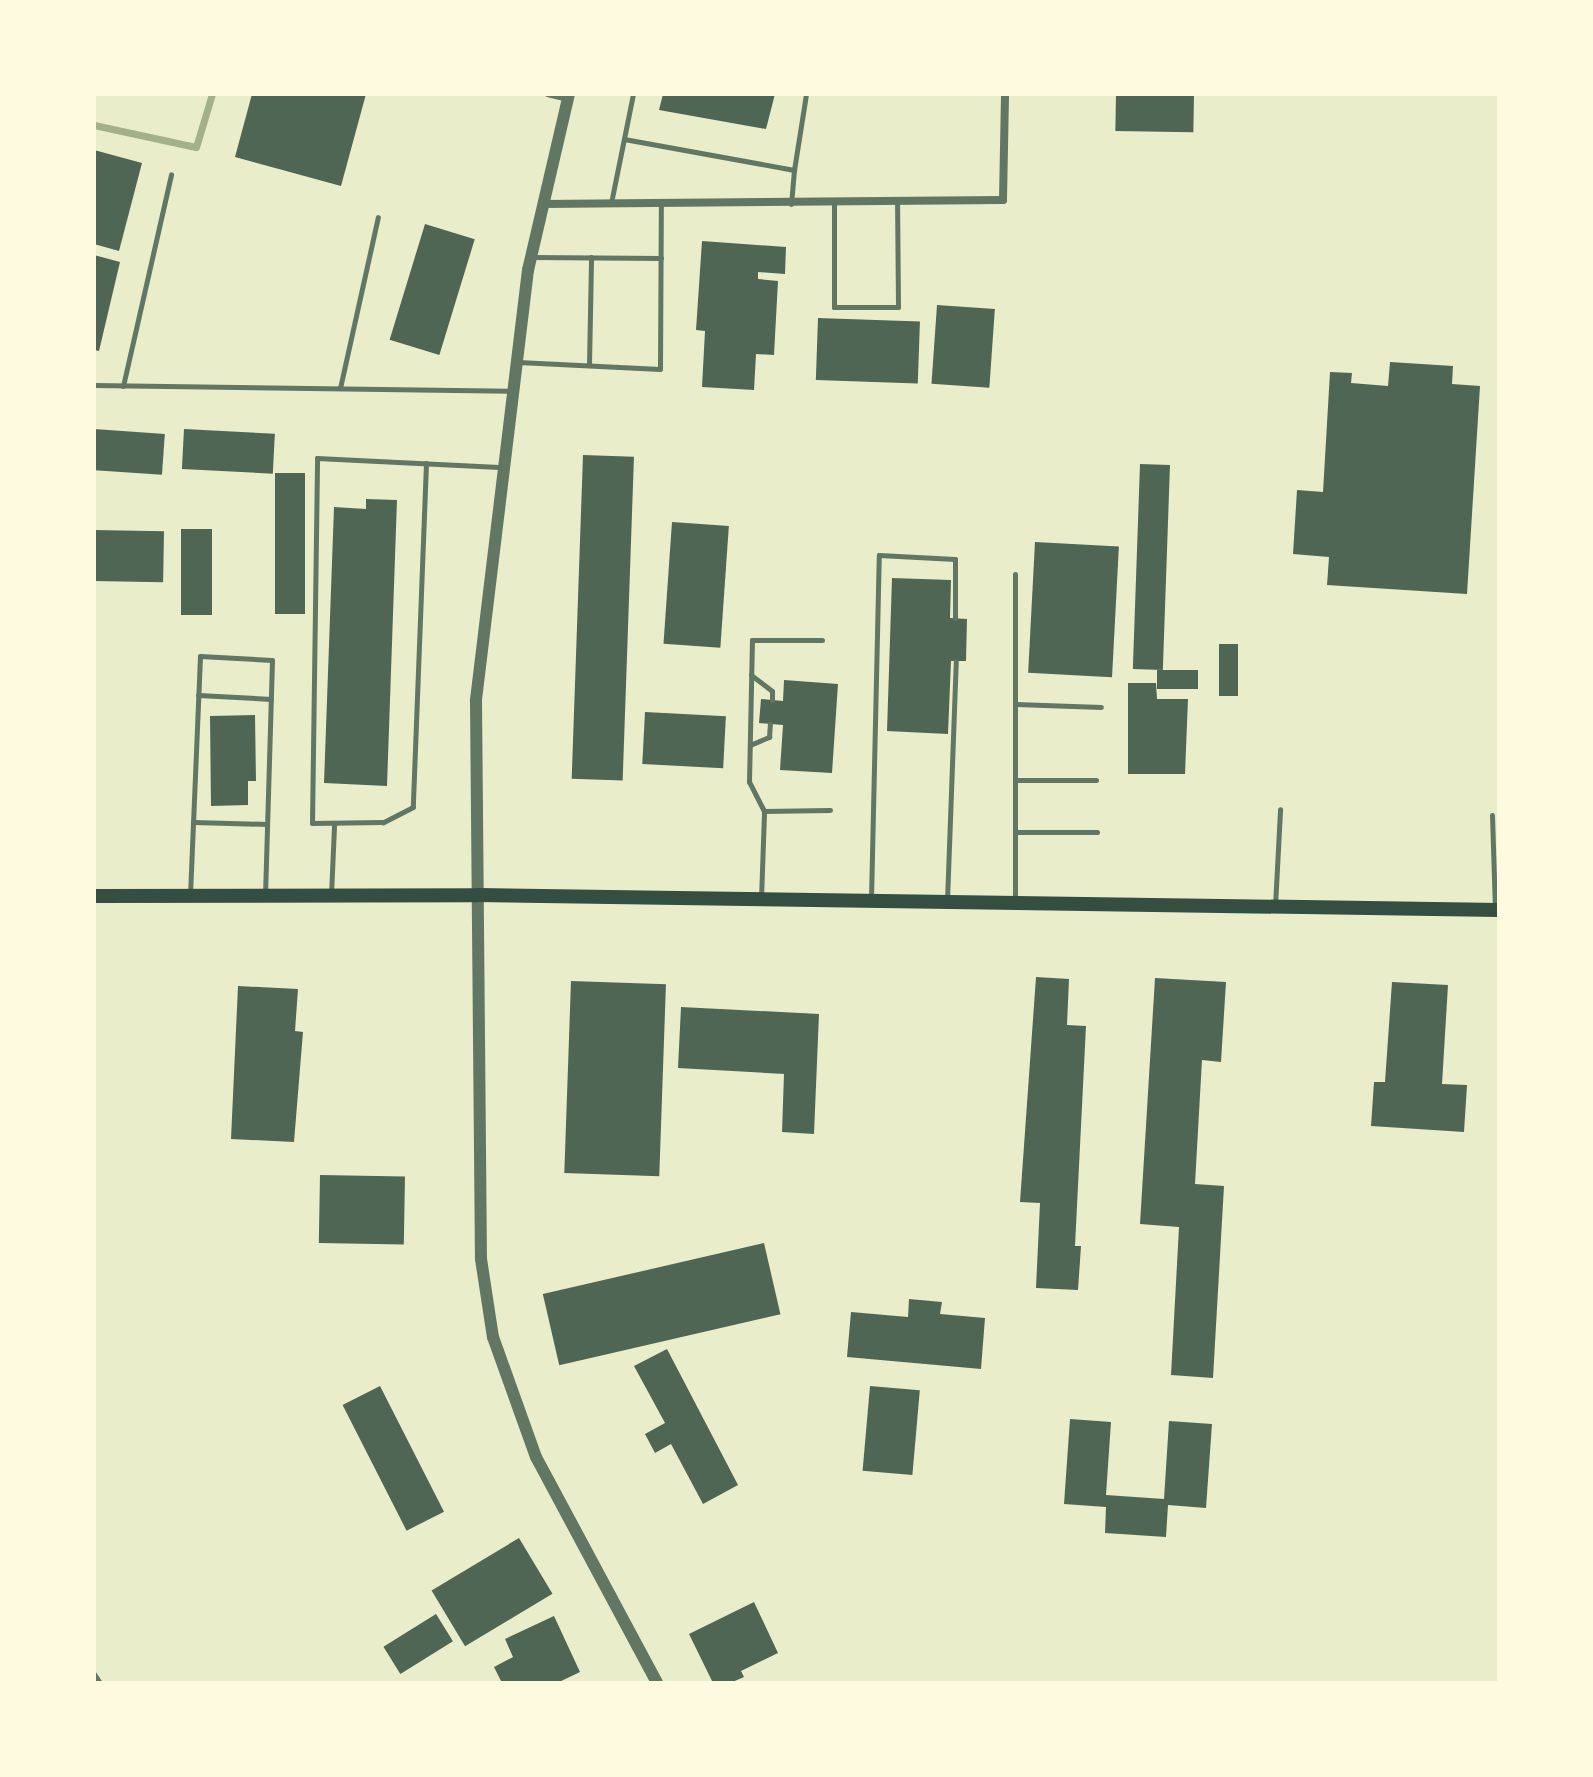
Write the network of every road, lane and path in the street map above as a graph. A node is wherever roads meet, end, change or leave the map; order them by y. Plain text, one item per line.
1 (547, 94) edge
2 (633, 94) edge
3 (806, 94) edge
4 (1005, 94) edge
5 (568, 97) edge
6 (624, 139) junction
7 (794, 170) junction
8 (171, 174) dead end
9 (897, 202) junction
10 (611, 203) junction
11 (834, 203) junction
12 (542, 204) junction
13 (791, 204) junction
14 (661, 205) junction
15 (378, 217) dead end
16 (531, 257) junction
17 (591, 257) junction
18 (661, 258) junction
19 (516, 362) junction
20 (589, 365) junction
21 (94, 385) edge
22 (123, 386) junction
23 (340, 388) junction
24 (513, 391) junction
25 (426, 463) junction
26 (505, 467) junction
27 (1015, 574) dead end
28 (955, 618) dead end
29 (822, 640) dead end
30 (956, 661) dead end
31 (751, 675) junction
32 (198, 695) junction
33 (271, 699) junction
34 (772, 700) dead end
35 (1015, 704) junction
36 (1101, 707) dead end
37 (770, 724) dead end
38 (750, 745) junction
39 (1015, 780) junction
40 (1096, 780) dead end
41 (1280, 809) dead end
42 (830, 810) dead end
43 (764, 811) junction
44 (1492, 815) dead end
45 (193, 822) junction
46 (267, 824) junction
47 (334, 825) junction
48 (1015, 832) junction
49 (1097, 832) dead end
50 (478, 895) junction
51 (94, 896) edge
52 (190, 896) junction
53 (265, 896) junction
54 (331, 896) junction
55 (760, 900) junction
56 (871, 901) junction
57 (947, 902) junction
58 (1015, 903) junction
59 (1275, 907) junction
60 (1497, 910) edge
61 (94, 1674) edge
62 (100, 1683) edge
63 (657, 1683) edge

1 - 5 lane
2 - 6 lane
3 - 7 lane
4 - 9 street
5 - 12 street
6 - 7 lane
6 - 10 lane
7 - 13 lane
8 - 22 lane
9 - 11 street
9 - 11 lane
10 - 12 street
10 - 14 street
11 - 13 street
12 - 16 street
13 - 14 street
14 - 18 lane
15 - 23 lane
16 - 17 lane
16 - 19 street
17 - 18 lane
17 - 20 lane
18 - 20 lane
19 - 20 lane
19 - 24 street
21 - 22 lane
22 - 23 lane
23 - 24 lane
24 - 26 street
25 - 26 lane
25 - 47 lane
25 - 47 lane
26 - 50 street
27 - 35 lane
28 - 56 lane
29 - 31 lane
30 - 57 lane
31 - 34 lane
31 - 38 lane
32 - 33 lane
32 - 33 lane
32 - 45 lane
33 - 46 lane
35 - 36 lane
35 - 39 lane
37 - 38 lane
38 - 43 lane
39 - 40 lane
39 - 48 lane
41 - 59 lane
42 - 43 lane
43 - 55 lane
44 - 60 lane
45 - 46 lane
45 - 52 lane
46 - 53 lane
47 - 54 lane
48 - 49 lane
48 - 58 lane
50 - 54 main road
50 - 55 main road
50 - 63 street
51 - 52 main road
52 - 53 main road
53 - 54 main road
55 - 56 main road
56 - 57 main road
57 - 58 main road
58 - 59 main road
59 - 60 main road
61 - 62 lane

